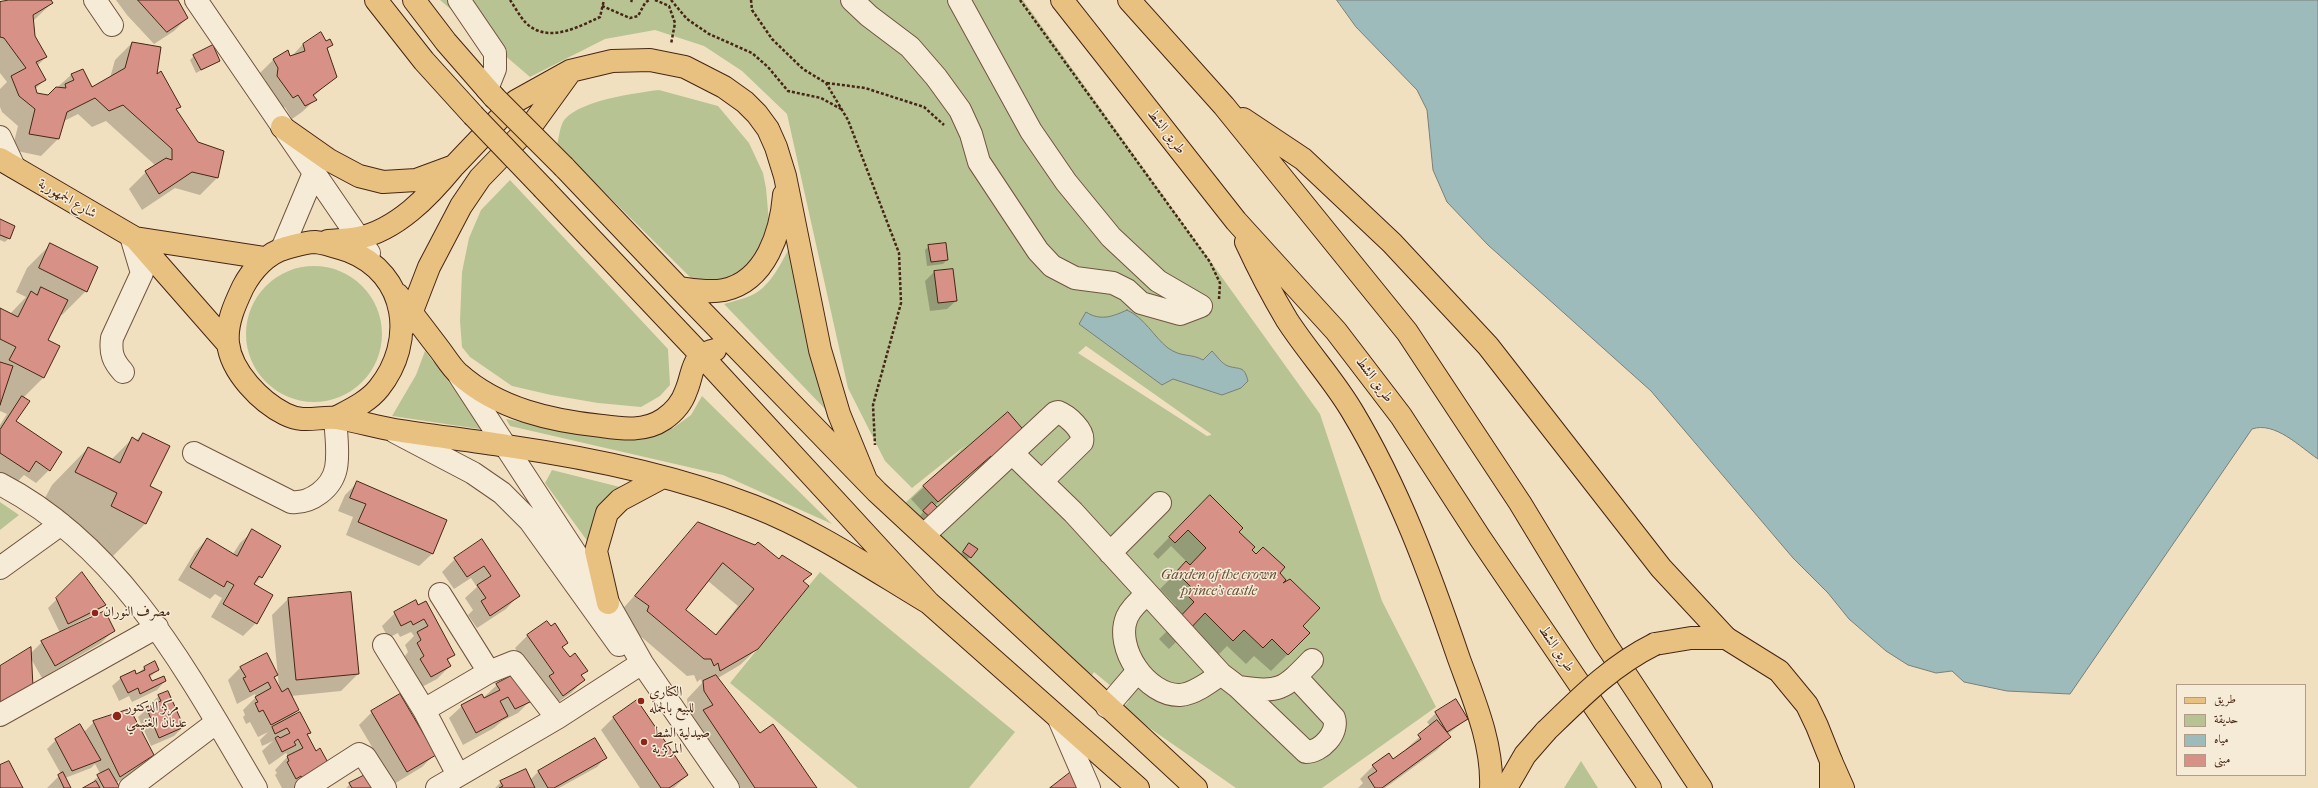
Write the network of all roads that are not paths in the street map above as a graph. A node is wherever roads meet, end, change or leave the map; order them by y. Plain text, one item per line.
1 (95, 0) edge
2 (196, 0) edge
3 (376, 0) edge
4 (414, 0) edge
5 (459, 0) edge
6 (852, 0) edge
7 (958, 0) edge
8 (1062, 0) edge
9 (1129, 0) edge
10 (112, 25) dead end
11 (570, 70) junction
12 (490, 93) junction
13 (1224, 106) junction
14 (282, 127) junction
15 (0, 138) edge
16 (7, 163) edge
17 (454, 166) junction
18 (314, 173) junction
19 (785, 176) junction
20 (1236, 221) junction
21 (132, 237) junction
22 (358, 238) junction
23 (315, 242) junction
24 (274, 253) junction
25 (380, 270) junction
26 (679, 288) junction
27 (394, 290) junction
28 (411, 313) junction
29 (401, 340) junction
30 (228, 344) junction
31 (701, 355) junction
32 (745, 356) junction
33 (123, 372) dead end
34 (458, 374) junction
35 (336, 418) junction
36 (392, 430) junction
37 (508, 446) junction
38 (194, 453) dead end
39 (1012, 453) junction
40 (663, 477) junction
41 (866, 480) junction
42 (1042, 481) junction
43 (0, 484) edge
44 (1160, 503) dead end
45 (60, 524) junction
46 (924, 535) junction
47 (1110, 553) junction
48 (0, 568) edge
49 (440, 594) dead end
50 (1147, 594) junction
51 (608, 603) junction
52 (929, 603) junction
53 (157, 627) junction
54 (1726, 638) junction
55 (384, 645) dead end
56 (1312, 660) dead end
57 (642, 663) junction
58 (489, 672) junction
59 (1137, 672) junction
60 (1221, 674) junction
61 (1296, 677) junction
62 (1238, 687) junction
63 (1107, 707) junction
64 (424, 710) junction
65 (0, 715) edge
66 (557, 718) junction
67 (1059, 719) junction
68 (217, 722) junction
69 (1831, 761) junction
70 (458, 775) junction
71 (130, 788) edge
72 (256, 788) edge
73 (306, 788) edge
74 (385, 788) edge
75 (437, 788) edge
76 (728, 788) edge
77 (1089, 788) edge
78 (1138, 788) edge
79 (1196, 788) edge
80 (1491, 788) edge
81 (1506, 788) edge
82 (1650, 788) edge
83 (1701, 788) edge
84 (1831, 788) edge
85 (1843, 788) edge

1 - 10 street
2 - 14 street
3 - 31 main road, bridge
4 - 12 main road
5 - 12 street
6 - 7 street
8 - 20 main road, طريق الشط
9 - 13 main road
11 - 17 main road
11 - 19 main road
11 - 28 main road
12 - 26 main road, bridge
13 - 54 main road
13 - 83 main road
14 - 17 main road
14 - 18 street
15 - 16 street
16 - 21 main road, شارع الجمهورية
17 - 22 main road
18 - 22 street
18 - 24 street
19 - 26 main road
19 - 41 main road
20 - 80 main road
20 - 82 main road, طريق الشط
21 - 24 main road, شارع الجمهورية
21 - 30 main road, شارع الجمهورية
21 - 33 street
22 - 23 main road
22 - 25 street
23 - 24 main road
23 - 25 main road
24 - 30 main road
25 - 27 main road
26 - 32 main road
27 - 28 main road
27 - 29 main road
28 - 29 main road
28 - 34 main road
29 - 35 main road
30 - 35 main road
31 - 32 main road
31 - 34 main road
31 - 52 main road
32 - 41 main road
34 - 37 street
35 - 36 main road
35 - 38 street
36 - 37 main road
36 - 57 street
37 - 40 main road
37 - 51 street
39 - 42 street
39 - 42 street
39 - 46 street
40 - 51 main road
40 - 52 main road
41 - 46 main road
42 - 47 street
43 - 45 street
44 - 47 street
45 - 48 street
45 - 53 street
46 - 63 main road
47 - 50 street
49 - 58 street
50 - 59 street
50 - 60 street
51 - 57 street
52 - 67 main road
53 - 65 street
53 - 68 street
54 - 69 main road
54 - 81 main road, bridge
55 - 64 street
56 - 61 street
57 - 66 street
57 - 76 street
58 - 64 street
58 - 66 street
59 - 60 street
59 - 63 street
60 - 62 street
61 - 62 street
61 - 62 street
63 - 79 main road
64 - 70 street
66 - 70 street
67 - 77 street
67 - 78 main road
68 - 71 street
68 - 72 street
69 - 84 main road
69 - 85 main road
70 - 75 street
73 - 74 street

